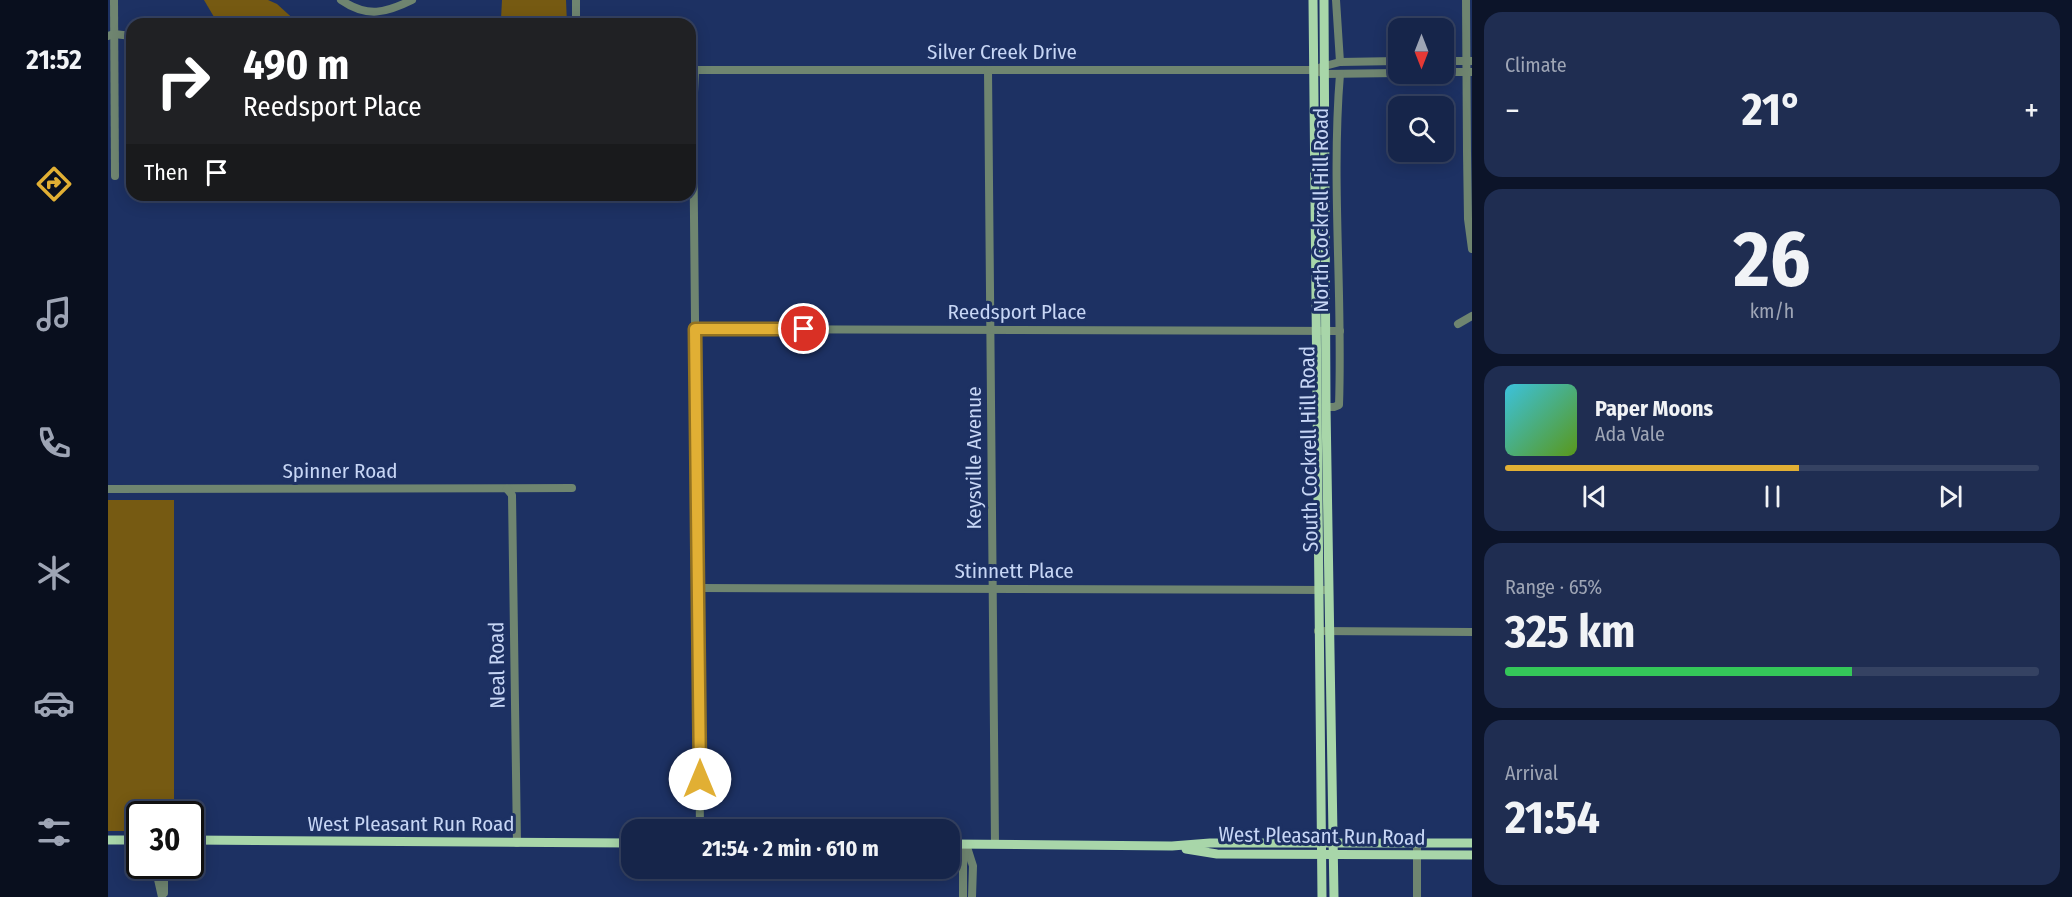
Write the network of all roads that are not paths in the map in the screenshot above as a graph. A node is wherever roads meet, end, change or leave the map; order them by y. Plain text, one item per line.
1 (114, 0) edge
2 (412, 0) edge
3 (576, 0) edge
4 (1312, 0) edge
5 (1324, 0) edge
6 (1336, 0) edge
7 (1466, 0) edge
8 (345, 1) edge
9 (576, 18) edge
10 (111, 35) edge
11 (126, 36) edge
12 (1388, 61) edge
13 (1469, 61) edge
14 (1340, 62) junction
15 (1325, 69) junction
16 (696, 70) edge
17 (988, 70) junction
18 (1314, 70) junction
19 (1470, 71) edge
20 (1454, 72) edge
21 (1388, 73) edge
22 (1340, 74) junction
23 (115, 176) dead end
24 (694, 201) edge
25 (1326, 221) junction
26 (1337, 221) junction
27 (1472, 249) edge
28 (1472, 316) edge
29 (1458, 324) dead end
30 (695, 329) junction
31 (990, 331) junction
32 (1315, 331) junction
33 (1340, 331) junction
34 (1326, 332) junction
35 (1326, 407) junction
36 (572, 488) dead end
37 (108, 489) edge
38 (507, 489) junction
39 (699, 588) junction
40 (993, 589) junction
41 (1317, 590) junction
42 (1329, 590) junction
43 (1318, 631) junction
44 (1329, 631) junction
45 (1472, 632) edge
46 (700, 819) edge
47 (108, 840) edge
48 (126, 840) edge
49 (204, 840) edge
50 (1322, 842) junction
51 (517, 843) junction
52 (621, 843) edge
53 (1334, 843) junction
54 (1417, 843) junction
55 (1472, 843) edge
56 (960, 844) edge
57 (966, 844) junction
58 (995, 844) junction
59 (1172, 846) junction
60 (1322, 855) junction
61 (1334, 855) junction
62 (1417, 855) junction
63 (1472, 855) edge
64 (157, 879) edge
65 (164, 879) edge
66 (163, 897) edge
67 (963, 897) edge
68 (972, 897) edge
69 (1322, 897) edge
70 (1334, 897) edge
71 (1417, 897) edge

1 - 10 street
2 - 8 street
3 - 9 street
4 - 18 main road, South Cockrell Hill Road
5 - 15 main road, South Cockrell Hill Road
6 - 14 street
7 - 13 street
10 - 11 street
10 - 23 street
12 - 14 street
13 - 19 street
14 - 15 street
15 - 18 street, Silver Creek Drive
15 - 22 street, Silver Creek Drive
15 - 25 main road, South Cockrell Hill Road
16 - 17 street, Silver Creek Drive
17 - 18 street, Silver Creek Drive
17 - 31 street, Keysville Avenue
18 - 32 main road, South Cockrell Hill Road
19 - 20 street
19 - 27 street
21 - 22 street, Silver Creek Drive
22 - 26 street, North Cockrell Hill Road
24 - 30 street
25 - 26 street
25 - 34 main road, South Cockrell Hill Road
26 - 33 street, North Cockrell Hill Road
28 - 29 street
30 - 31 street, Reedsport Place
30 - 39 street
31 - 32 street, Reedsport Place
31 - 40 street, Keysville Avenue
32 - 34 street, Reedsport Place
32 - 41 main road, South Cockrell Hill Road
33 - 34 street, Reedsport Place
33 - 35 street, North Cockrell Hill Road
34 - 35 main road, South Cockrell Hill Road
35 - 42 main road, South Cockrell Hill Road
36 - 38 street, Spinner Road
37 - 38 street, Spinner Road
38 - 51 street, Neal Road
39 - 40 street, Stinnett Place
39 - 46 street
40 - 41 street, Stinnett Place
40 - 58 street, Keysville Avenue
41 - 42 street, Stinnett Place
41 - 43 main road, South Cockrell Hill Road
42 - 44 main road, South Cockrell Hill Road
43 - 44 street
43 - 50 main road, South Cockrell Hill Road
44 - 45 street
44 - 53 main road, South Cockrell Hill Road
47 - 48 main road
49 - 51 main road, West Pleasant Run Road
50 - 53 main road, West Pleasant Run Road
50 - 59 main road, West Pleasant Run Road
50 - 60 main road, South Cockrell Hill Road
51 - 52 main road, West Pleasant Run Road
53 - 54 main road, West Pleasant Run Road
53 - 61 main road, South Cockrell Hill Road
54 - 55 main road, West Pleasant Run Road
54 - 62 street
56 - 57 main road, West Pleasant Run Road
57 - 58 main road, West Pleasant Run Road
57 - 67 street
57 - 68 street
58 - 59 main road, West Pleasant Run Road
59 - 60 main road, West Pleasant Run Road
60 - 61 main road, West Pleasant Run Road
60 - 69 main road, South Cockrell Hill Road
61 - 62 main road, West Pleasant Run Road
61 - 70 main road, South Cockrell Hill Road
62 - 63 main road, West Pleasant Run Road
62 - 71 street
64 - 66 street
65 - 66 street

